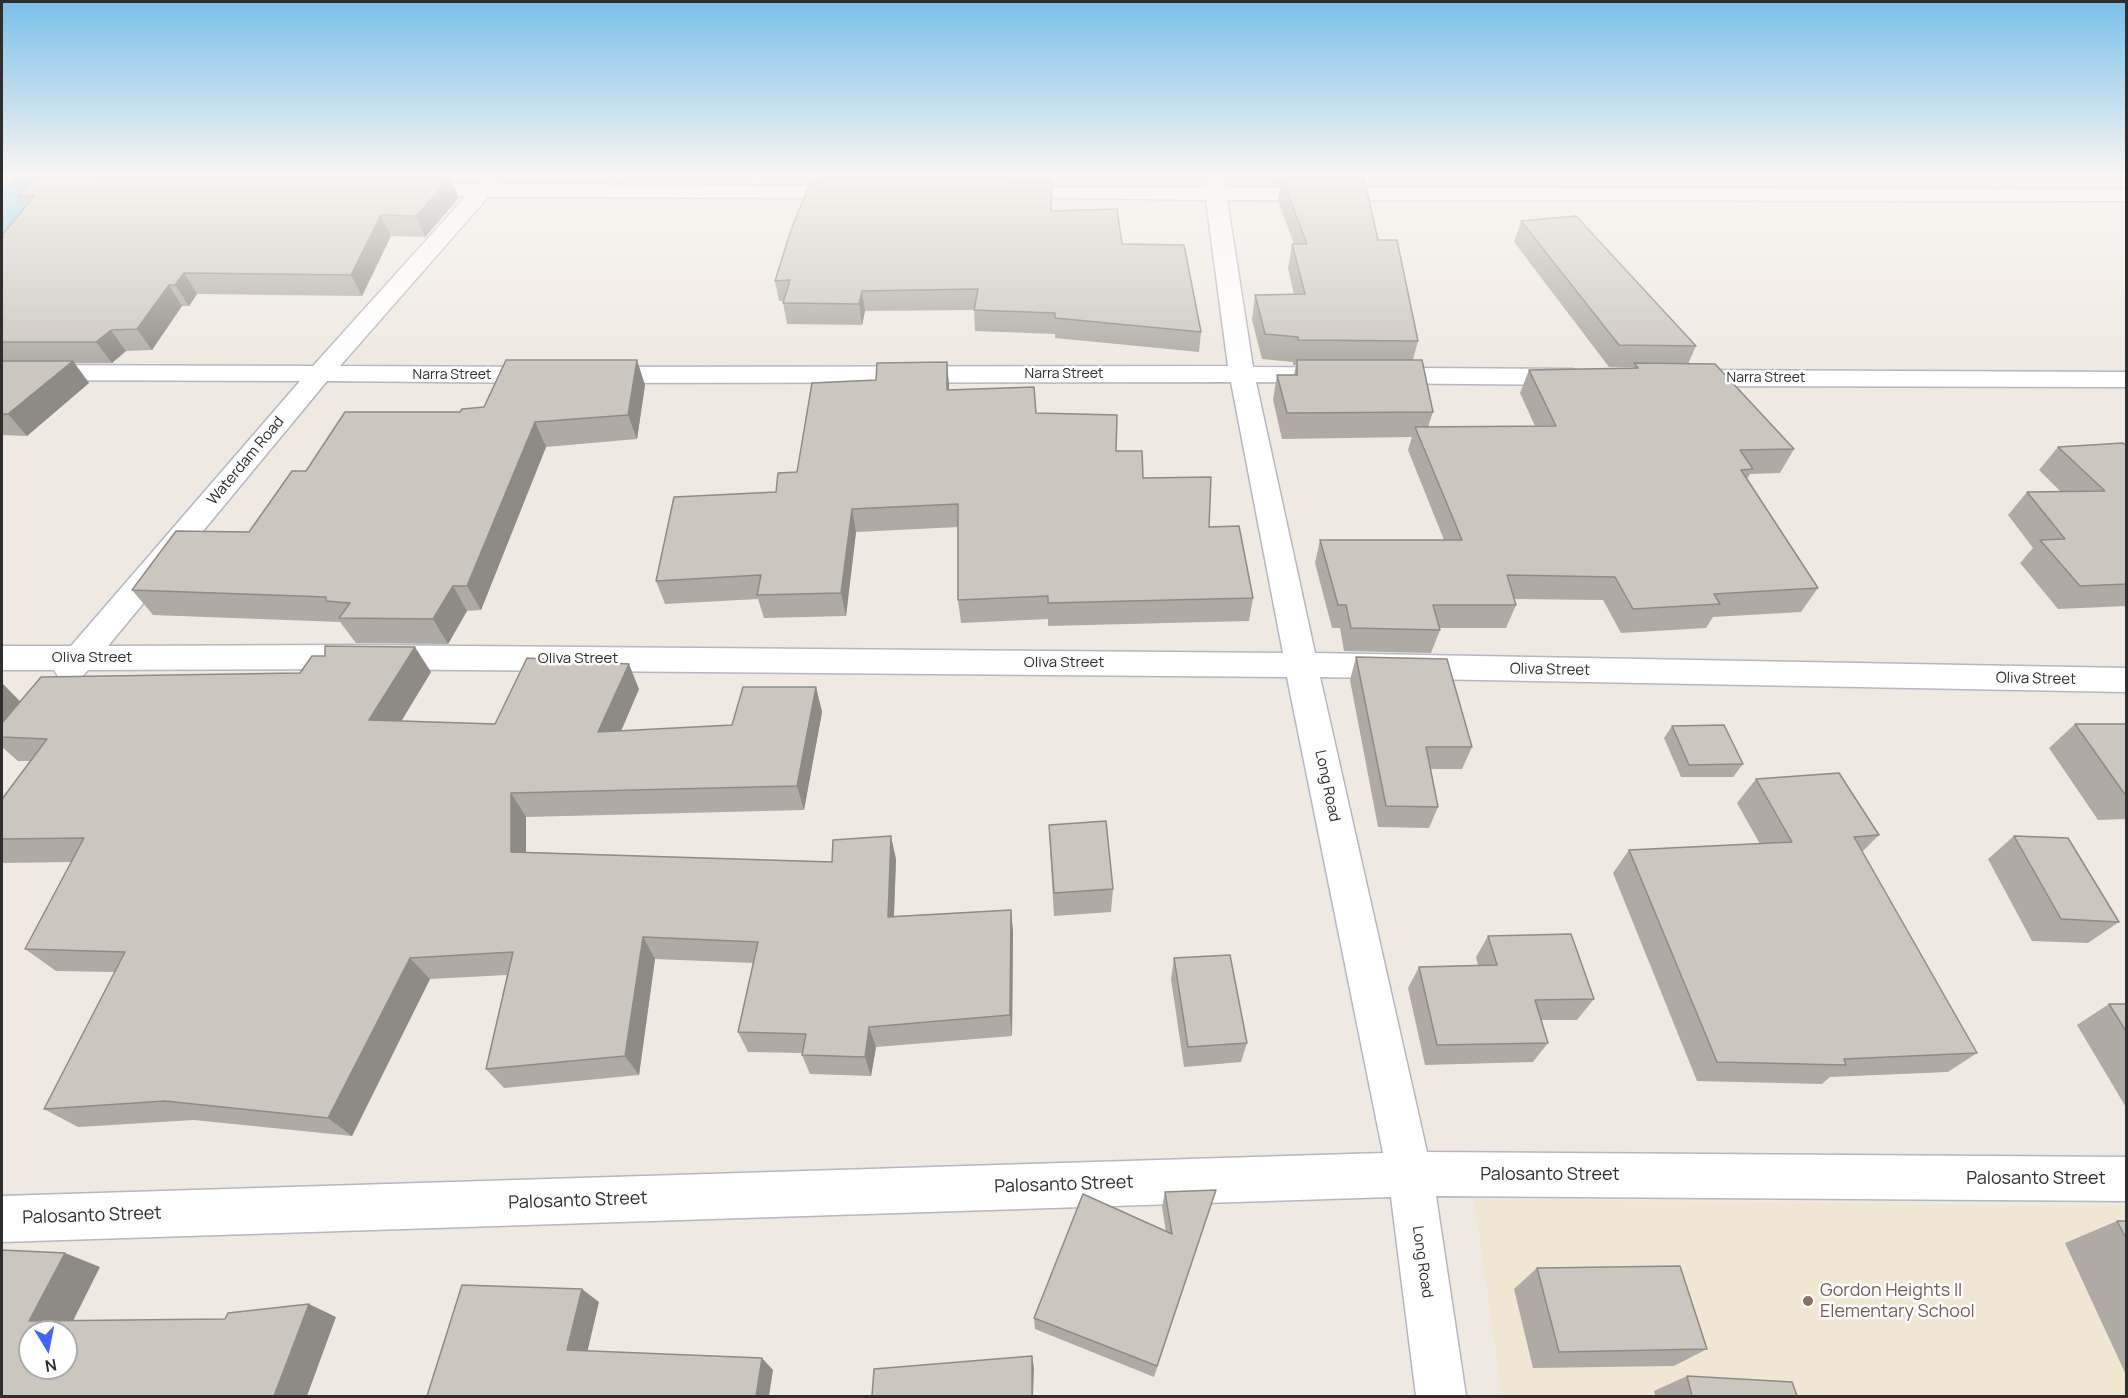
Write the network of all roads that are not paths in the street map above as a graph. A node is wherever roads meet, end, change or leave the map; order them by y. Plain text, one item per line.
1 (438, 240) edge
2 (1223, 240) edge
3 (2, 372) edge
4 (1242, 374) junction
5 (319, 375) junction
6 (1600, 377) edge
7 (1660, 377) edge
8 (2127, 380) edge
9 (2, 658) edge
10 (79, 658) junction
11 (1301, 665) junction
12 (2127, 680) edge
13 (51, 692) edge
14 (1410, 1174) junction
15 (2127, 1179) edge
16 (2, 1219) edge
17 (1441, 1396) edge

1 - 5 street, Waterdam Road
2 - 4 street, Long Road
3 - 5 street, Narra Street
4 - 5 street, Narra Street
4 - 6 street, Narra Street
4 - 11 street, Long Road
5 - 10 street, Waterdam Road
7 - 8 street, Narra Street
9 - 10 street, Oliva Street
10 - 11 street, Oliva Street
10 - 13 street, Waterdam Road
11 - 12 street, Oliva Street
11 - 14 street, Long Road
14 - 15 street, Palosanto Street
14 - 16 street, Palosanto Street
14 - 17 street, Long Road

